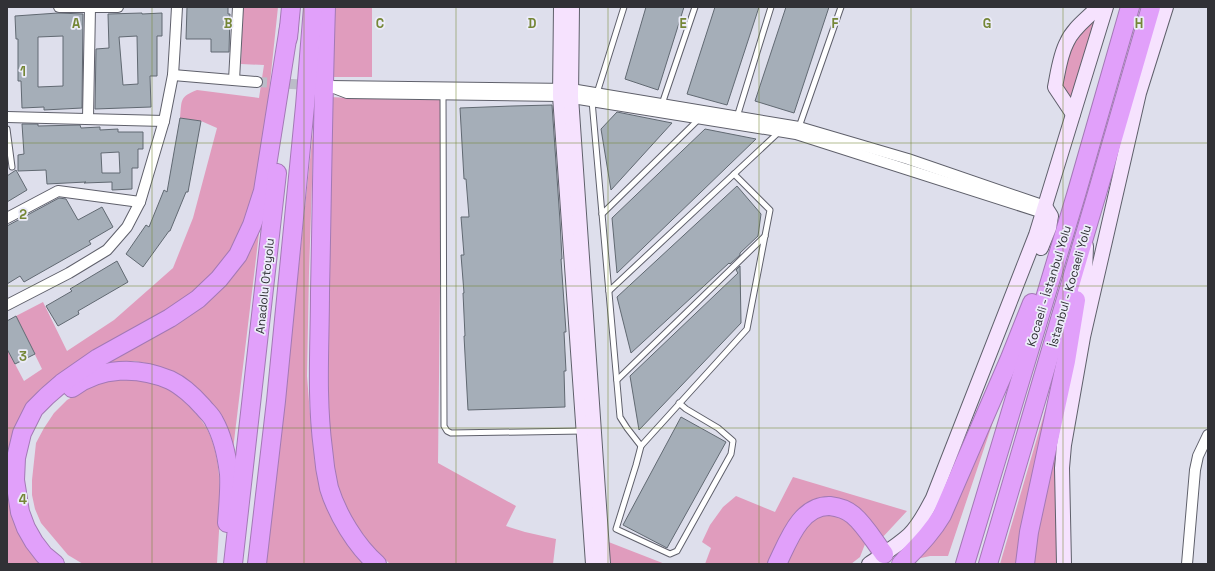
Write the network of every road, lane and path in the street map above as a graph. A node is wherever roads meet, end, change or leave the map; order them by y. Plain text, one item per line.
1 (59, 7) edge
2 (90, 7) edge
3 (118, 7) edge
4 (176, 7) edge
5 (238, 7) edge
6 (291, 7) edge
7 (314, 7) edge
8 (326, 7) edge
9 (561, 7) edge
10 (572, 7) edge
11 (624, 7) edge
12 (695, 7) edge
13 (771, 7) edge
14 (841, 7) edge
15 (1098, 7) edge
16 (1106, 7) edge
17 (1130, 7) edge
18 (1151, 7) edge
19 (1166, 7) edge
20 (289, 27) junction
21 (173, 75) junction
22 (234, 80) junction
23 (256, 82) tunnel mouth
24 (443, 91) junction
25 (565, 93) junction
26 (1139, 93) junction
27 (595, 97) junction
28 (662, 104) junction
29 (1073, 114) junction
30 (737, 116) junction
31 (7, 117) edge
32 (88, 118) junction
33 (700, 118) junction
34 (164, 121) junction
35 (799, 127) junction
36 (7, 128) edge
37 (779, 132) junction
38 (12, 167) dead end
39 (734, 174) junction
40 (1098, 190) junction
41 (1076, 195) junction
42 (140, 202) junction
43 (1044, 210) junction
44 (602, 214) junction
45 (7, 218) edge
46 (1087, 228) junction
47 (765, 236) junction
48 (609, 291) junction
49 (7, 305) edge
50 (1083, 337) junction
51 (617, 380) junction
52 (679, 403) junction
53 (584, 431) junction
54 (1208, 435) edge
55 (641, 446) junction
56 (882, 559) edge
57 (55, 564) edge
58 (71, 564) edge
59 (233, 564) edge
60 (257, 564) edge
61 (377, 564) edge
62 (593, 564) edge
63 (603, 564) edge
64 (776, 564) edge
65 (868, 564) edge
66 (901, 564) edge
67 (965, 564) edge
68 (988, 564) edge
69 (1025, 564) edge
70 (1064, 564) edge
71 (1187, 564) edge

1 - 2 street
2 - 3 street
2 - 32 street
4 - 21 street
5 - 22 street
6 - 20 highway, Anadolu Otoyolu
7 - 60 highway, Anadolu Otoyolu
8 - 61 highway
9 - 25 main road
10 - 25 main road
11 - 27 lane
12 - 28 lane
13 - 30 lane
14 - 35 lane
15 - 29 main road
16 - 29 main road
17 - 41 highway, Kocaeli - İstanbul Yolu
18 - 40 highway, İstanbul - Kocaeli Yolu
19 - 26 main road
20 - 57 highway
20 - 59 highway, Anadolu Otoyolu
21 - 22 street
21 - 34 street
22 - 23 street
24 - 24 street
24 - 25 street
24 - 53 lane
25 - 27 street
25 - 53 main road
25 - 63 main road
26 - 40 main road
26 - 50 main road
27 - 28 street
27 - 33 street
27 - 44 lane
28 - 30 street
29 - 43 main road
30 - 35 street
31 - 32 street
32 - 34 street
33 - 37 street
33 - 44 lane
34 - 42 street
35 - 43 street
36 - 38 lane
37 - 39 lane
37 - 43 street
39 - 47 lane
39 - 48 lane
40 - 46 highway, İstanbul - Kocaeli Yolu
41 - 66 highway
41 - 67 highway, Kocaeli - İstanbul Yolu
42 - 45 street
42 - 49 street
43 - 56 main road
44 - 48 lane
46 - 50 main road
46 - 68 highway, İstanbul - Kocaeli Yolu
46 - 69 highway
47 - 51 lane
47 - 52 lane
48 - 51 lane
50 - 70 main road
51 - 55 lane
52 - 55 lane
52 - 55 lane
53 - 62 main road
54 - 71 street
56 - 64 highway
56 - 65 main road
58 - 59 highway

